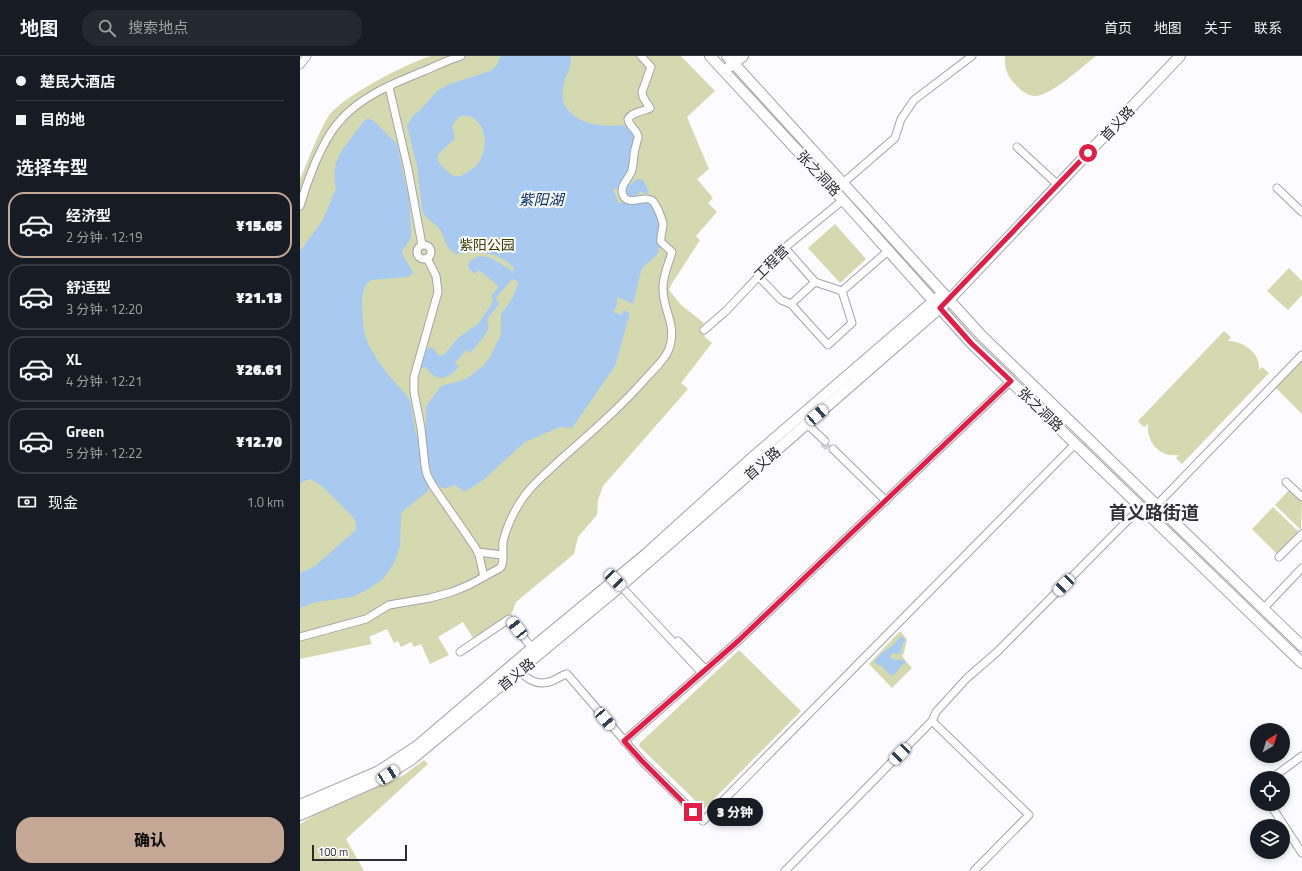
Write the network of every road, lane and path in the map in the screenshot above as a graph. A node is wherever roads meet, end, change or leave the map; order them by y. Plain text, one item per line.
1 (307, 56) edge
2 (461, 56) edge
3 (641, 56) edge
4 (710, 56) edge
5 (743, 56) edge
6 (972, 56) edge
7 (1180, 56) edge
8 (730, 60) edge
9 (300, 65) edge
10 (725, 72) junction
11 (389, 87) junction
12 (1018, 147) dead end
13 (843, 183) junction
14 (1058, 185) junction
15 (1277, 188) dead end
16 (843, 200) junction
17 (300, 206) edge
18 (1302, 212) edge
19 (785, 248) junction
20 (888, 251) junction
21 (758, 276) junction
22 (815, 282) junction
23 (842, 291) junction
24 (946, 297) junction
25 (790, 304) junction
26 (937, 305) junction
27 (704, 330) dead end
28 (1302, 355) edge
29 (1011, 381) junction
30 (806, 425) junction
31 (824, 442) tunnel mouth
32 (1076, 443) junction
33 (832, 450) tunnel mouth
34 (1286, 482) dead end
35 (1302, 497) edge
36 (885, 501) junction
37 (1156, 506) junction
38 (1145, 510) junction
39 (1302, 534) edge
40 (478, 552) junction
41 (502, 555) junction
42 (1280, 557) dead end
43 (1302, 568) edge
44 (484, 577) junction
45 (620, 582) junction
46 (1263, 609) junction
47 (300, 637) edge
48 (1302, 646) edge
49 (532, 648) junction
50 (460, 652) dead end
51 (1302, 663) edge
52 (516, 668) junction
53 (704, 671) junction
54 (932, 721) junction
55 (624, 741) junction
56 (1302, 756) edge
57 (1282, 771) edge
58 (300, 805) edge
59 (1275, 811) edge
60 (300, 815) edge
61 (1302, 853) edge
62 (785, 871) edge
63 (974, 871) edge

1 - 9 street
2 - 11 street
3 - 41 street
4 - 10 main road, 张之洞路
5 - 8 main road
6 - 13 street
7 - 14 main road, 首义路
8 - 10 main road
8 - 13 main road, 张之洞路
10 - 16 main road, 张之洞路
11 - 17 street
11 - 40 street
12 - 14 street
13 - 24 main road, 张之洞路
14 - 24 main road, 首义路
15 - 18 street
16 - 19 street, 工程营
16 - 20 main road, 张之洞路
19 - 21 street, 工程营
19 - 22 street
20 - 23 street
20 - 26 main road, 张之洞路
21 - 25 street
21 - 27 street, 工程营
22 - 23 street
22 - 25 street
23 - 25 street
24 - 26 main road, 首义路
24 - 37 main road, 张之洞路
26 - 29 main road, 张之洞路
26 - 30 main road, 首义路
26 - 45 main road, 首义路
28 - 37 street
29 - 32 main road, 张之洞路
29 - 36 street
30 - 31 street
30 - 45 main road, 首义路
32 - 38 main road, 张之洞路
32 - 55 street
33 - 36 street
34 - 35 street
36 - 53 street
37 - 38 street
37 - 46 main road, 张之洞路
38 - 51 main road, 张之洞路
38 - 54 street
39 - 42 street
40 - 41 street
40 - 44 street
41 - 44 street
43 - 46 street
44 - 47 street
45 - 49 main road, 首义路
45 - 52 main road, 首义路
45 - 53 street
46 - 48 main road, 张之洞路
49 - 50 street
49 - 52 main road, 首义路
52 - 55 street
52 - 58 main road, 首义路
52 - 60 main road, 首义路
53 - 55 street
54 - 62 street
54 - 63 street
56 - 57 street
59 - 61 street

